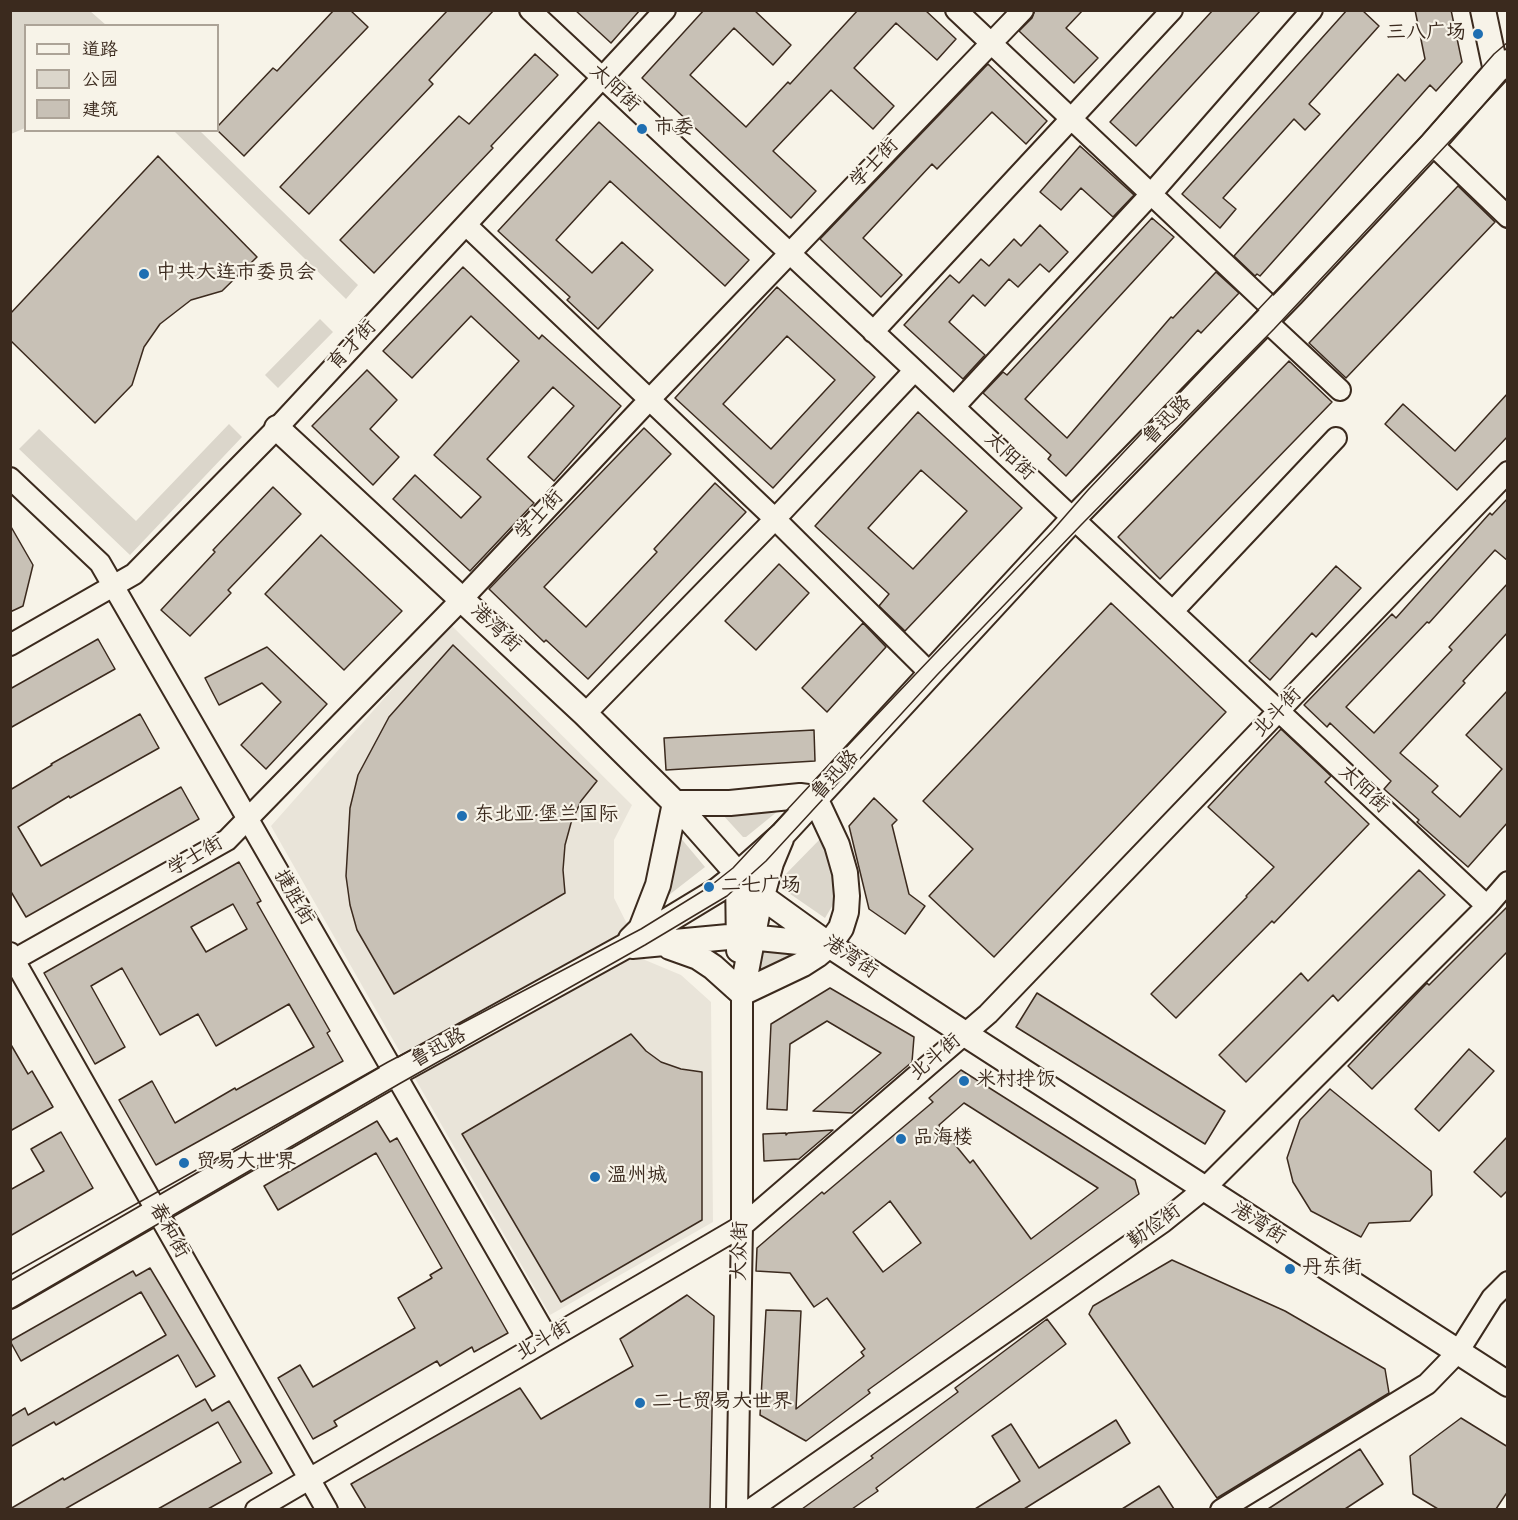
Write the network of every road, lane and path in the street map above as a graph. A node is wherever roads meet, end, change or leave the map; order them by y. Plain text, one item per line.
1 (530, 10) edge
2 (665, 10) edge
3 (956, 10) edge
4 (1023, 10) edge
5 (1172, 10) edge
6 (1312, 10) edge
7 (1484, 10) edge
8 (992, 43) junction
9 (1504, 66) edge
10 (603, 78) junction
11 (1071, 119) junction
12 (1432, 144) junction
13 (1151, 194) junction
14 (1508, 217) edge
15 (466, 225) junction
16 (789, 254) junction
17 (1270, 316) junction
18 (873, 332) junction
19 (914, 371) junction
20 (1340, 390) dead end
21 (650, 399) junction
22 (954, 407) junction
23 (277, 428) junction
24 (1336, 438) dead end
25 (1508, 472) edge
26 (10, 478) edge
27 (1074, 518) junction
28 (775, 519) junction
29 (113, 586) junction
30 (462, 599) junction
31 (1173, 611) junction
32 (10, 645) edge
33 (930, 673) junction
34 (1280, 711) junction
35 (585, 714) junction
36 (815, 798) junction
37 (675, 803) junction
38 (247, 819) junction
39 (783, 834) junction
40 (738, 874) junction
41 (1508, 882) edge
42 (761, 896) junction
43 (1486, 906) junction
44 (745, 937) junction
45 (659, 944) junction
46 (829, 945) junction
47 (624, 947) junction
48 (12, 958) edge
49 (742, 993) junction
50 (964, 1034) junction
51 (394, 1074) junction
52 (1204, 1189) junction
53 (158, 1212) junction
54 (742, 1226) junction
55 (1508, 1282) edge
56 (10, 1296) edge
57 (548, 1339) junction
58 (1458, 1352) junction
59 (1508, 1384) edge
60 (309, 1479) junction
61 (1227, 1508) edge
62 (256, 1509) edge
63 (327, 1509) edge
64 (736, 1509) edge
65 (750, 1509) edge

1 - 10 street, 太阳街
2 - 10 street, 育才街
3 - 8 street
4 - 8 street, 学士街
5 - 11 street
6 - 13 street
7 - 9 main road
8 - 11 street
8 - 16 street, 学士街
9 - 12 main road, 鲁迅路
10 - 15 street, 育才街
10 - 16 street, 太阳街
11 - 13 street
11 - 18 street
12 - 14 street
12 - 17 main road, 鲁迅路
13 - 17 street
13 - 22 street
15 - 21 street
15 - 23 street, 育才街
16 - 18 street, 太阳街
16 - 21 street, 学士街
17 - 20 street
17 - 27 main road, 鲁迅路
18 - 19 street, 太阳街
19 - 22 street, 太阳街
19 - 28 street
21 - 28 street
21 - 30 street, 学士街
22 - 27 street, 太阳街
23 - 29 street, 育才街
23 - 30 main road, 港湾街
24 - 31 street
25 - 34 street, 北斗街
26 - 29 street, 捷胜街
27 - 31 street, 太阳街
27 - 33 main road, 鲁迅路
28 - 33 street
28 - 35 street
29 - 32 street, 育才街
29 - 38 street, 捷胜街
30 - 35 main road, 港湾街
30 - 38 street, 学士街
31 - 34 street, 太阳街
33 - 36 main road, 鲁迅路
34 - 43 street, 太阳街
34 - 50 street, 北斗街
35 - 37 main road, 港湾街
36 - 37 main road
36 - 39 main road, 鲁迅路
36 - 46 main road
37 - 40 main road, 港湾街
37 - 47 main road
38 - 48 street, 学士街
38 - 51 street, 捷胜街
39 - 40 main road, 鲁迅路
39 - 42 main road
40 - 42 main road, 港湾街
40 - 44 main road
40 - 47 main road, 鲁迅路
41 - 43 street, 勤俭街
42 - 44 main road
42 - 46 main road, 港湾街
43 - 52 street, 勤俭街
44 - 45 main road
44 - 46 main road
44 - 49 main road
45 - 47 main road
45 - 49 main road
46 - 49 main road
46 - 50 main road, 港湾街
47 - 51 main road, 鲁迅路
48 - 53 street, 春和街
49 - 54 street, 大众街
50 - 52 main road, 港湾街
50 - 54 street, 北斗街
51 - 53 main road, 鲁迅路
51 - 57 street, 捷胜街
52 - 58 main road, 港湾街
52 - 65 street, 勤俭街
53 - 56 main road, 鲁迅路
53 - 60 street, 春和街
54 - 57 street, 北斗街
54 - 64 street, 大众街
55 - 58 street
57 - 60 street, 北斗街
58 - 59 main road, 港湾街
58 - 61 street
60 - 62 street, 北斗街
60 - 63 street, 春和街

